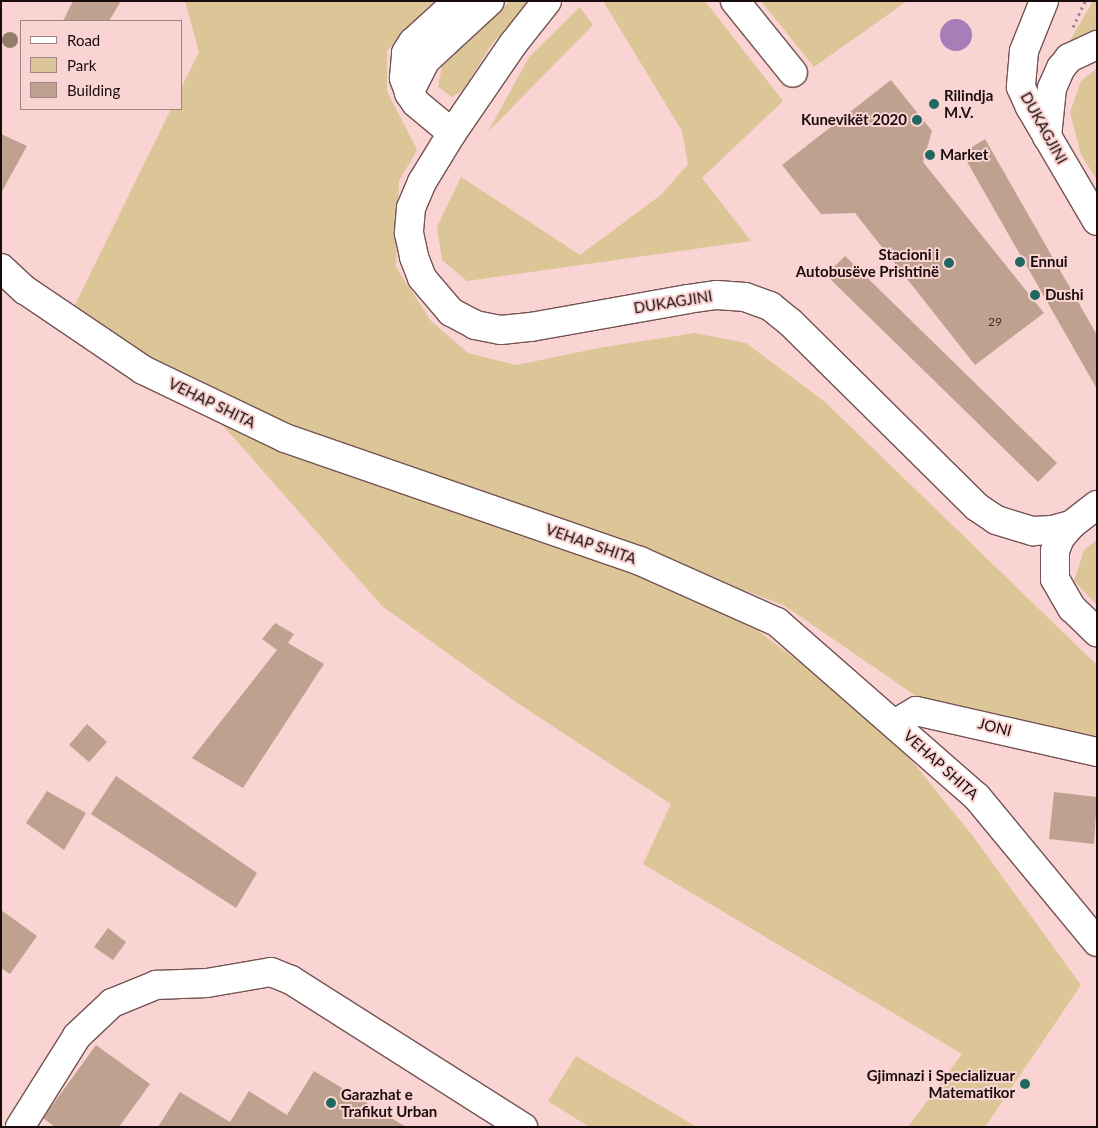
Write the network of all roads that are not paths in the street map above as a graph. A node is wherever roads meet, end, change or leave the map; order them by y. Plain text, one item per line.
1 (458, 1) edge
2 (490, 1) edge
3 (547, 1) edge
4 (735, 1) edge
5 (1044, 1) edge
6 (1097, 46) edge
7 (793, 73) dead end
8 (409, 92) junction
9 (452, 133) junction
10 (1047, 137) junction
11 (1097, 221) edge
12 (1, 268) edge
13 (1097, 506) edge
14 (1071, 525) junction
15 (1097, 632) edge
16 (896, 722) junction
17 (1097, 752) edge
18 (1097, 942) edge
19 (20, 1127) edge
20 (523, 1127) edge

1 - 8 street
2 - 8 street
3 - 9 street, DUKAGJINI
4 - 7 street
5 - 10 street, DUKAGJINI
6 - 10 street
8 - 9 street
9 - 14 street, DUKAGJINI
10 - 11 street, DUKAGJINI
12 - 16 street, VEHAP SHITA
13 - 14 street, DUKAGJINI
14 - 15 street
16 - 17 street, JONI
16 - 18 street, VEHAP SHITA
19 - 20 street

